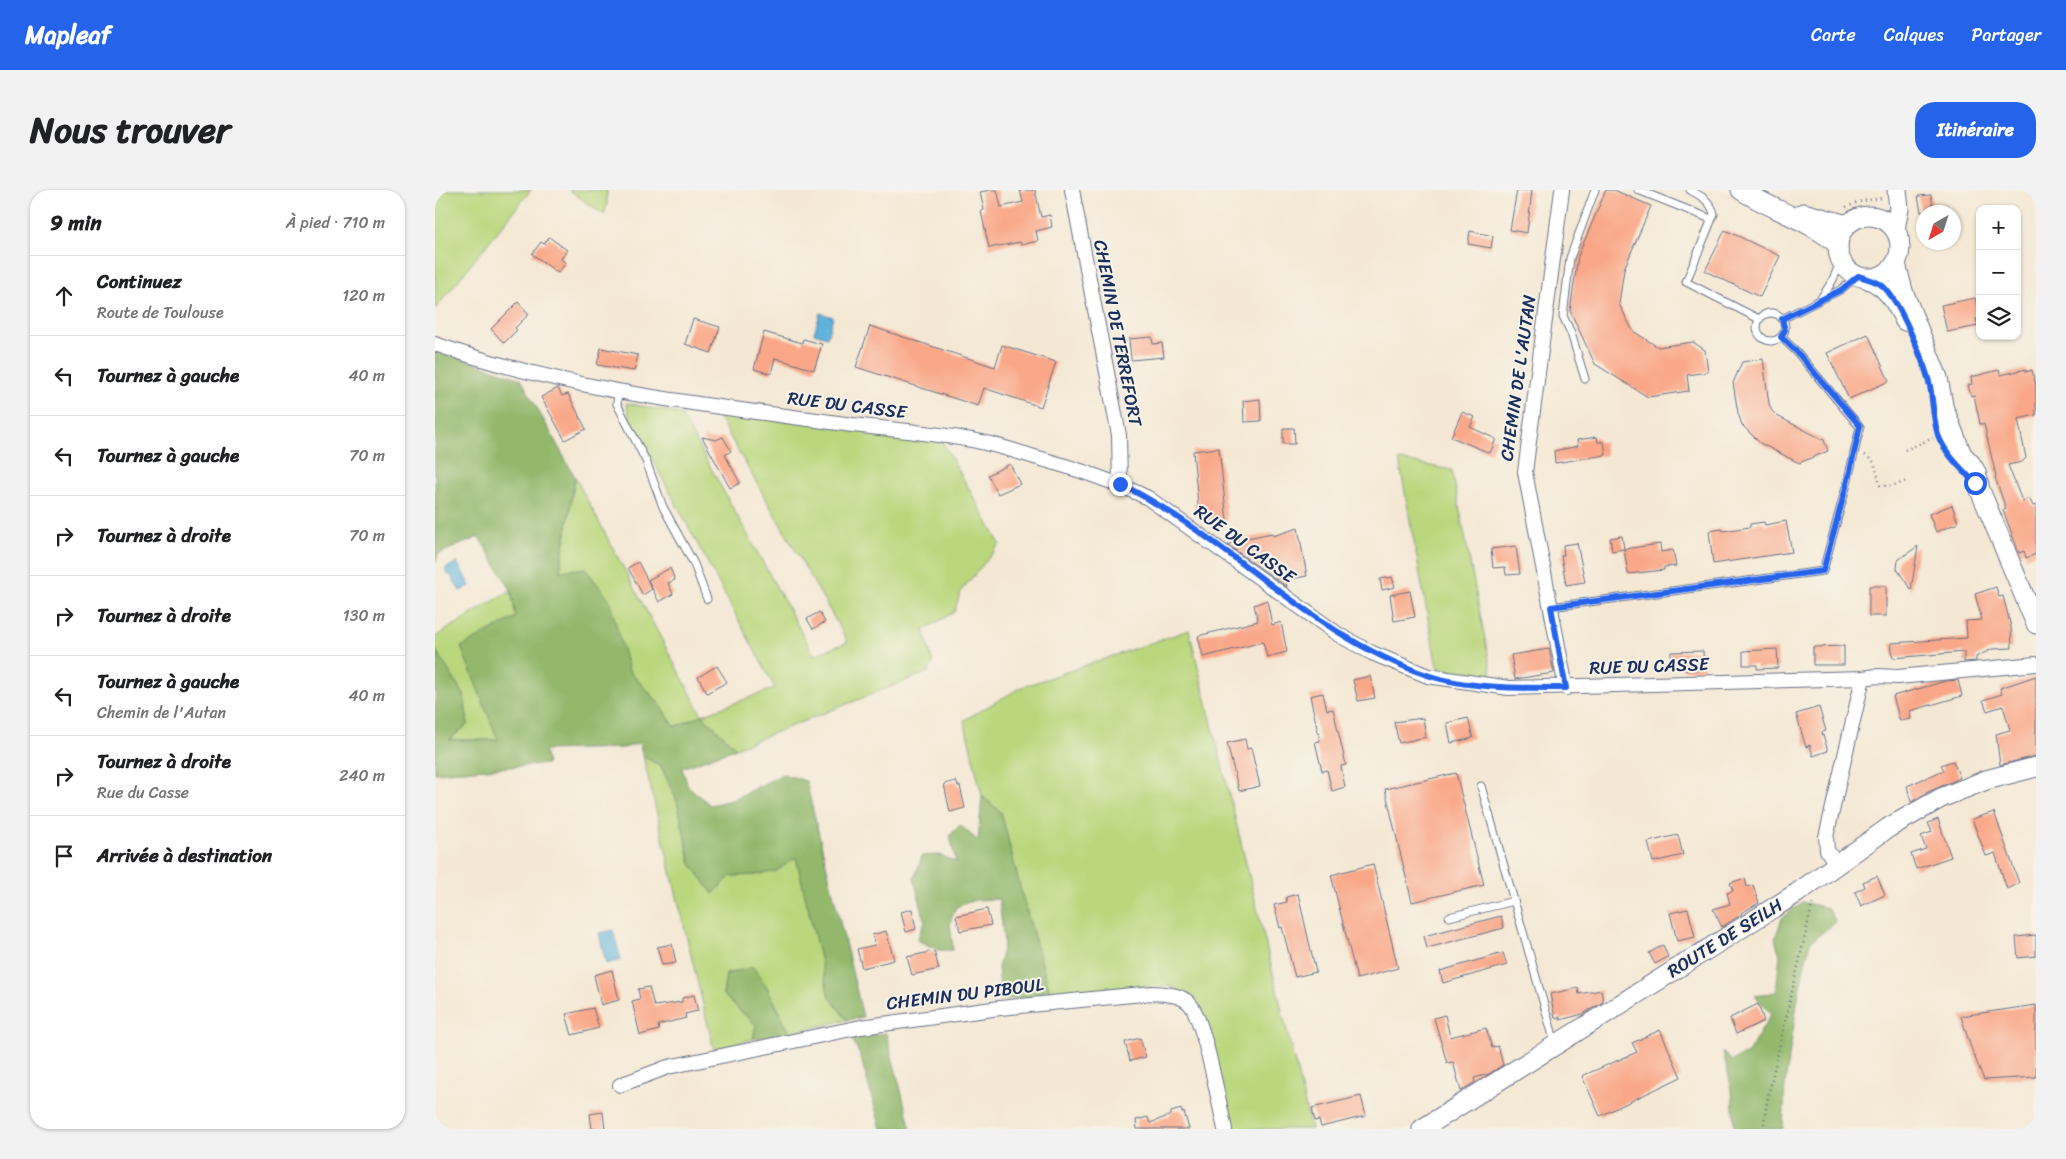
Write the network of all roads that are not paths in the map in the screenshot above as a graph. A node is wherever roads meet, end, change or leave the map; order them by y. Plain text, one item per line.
1 (1073, 190) edge
2 (1562, 190) edge
3 (1595, 190) edge
4 (1638, 190) edge
5 (1690, 190) edge
6 (1741, 190) edge
7 (1748, 190) edge
8 (1894, 195) edge
9 (1871, 216) junction
10 (1711, 219) junction
11 (1839, 222) junction
12 (1895, 229) junction
13 (1839, 252) junction
14 (1896, 264) junction
15 (1863, 278) junction
16 (1820, 299) junction
17 (1759, 319) junction
18 (1782, 319) junction
19 (1781, 337) junction
20 (435, 344) edge
21 (1585, 379) dead end
22 (618, 391) junction
23 (1120, 484) junction
24 (1980, 490) junction
25 (707, 599) dead end
26 (1551, 607) junction
27 (2033, 618) edge
28 (2036, 634) edge
29 (2036, 664) edge
30 (1863, 678) junction
31 (1566, 688) junction
32 (2036, 767) edge
33 (1481, 786) dead end
34 (1837, 866) junction
35 (1515, 901) junction
36 (1449, 917) dead end
37 (1556, 1045) junction
38 (619, 1085) dead end
39 (1225, 1129) edge
40 (1422, 1129) edge

1 - 23 street, CHEMIN DE TERREFORT
2 - 26 street, CHEMIN DE L'AUTAN
3 - 21 lane
4 - 10 lane
5 - 10 lane
6 - 13 main road
7 - 11 main road
8 - 9 main road
8 - 12 main road
9 - 11 main road
9 - 12 main road
10 - 17 lane
11 - 13 main road
12 - 14 main road
13 - 15 main road
13 - 16 lane
14 - 15 main road
14 - 24 main road
15 - 16 lane
15 - 24 main road
16 - 18 lane
17 - 18 lane
17 - 19 lane
18 - 19 lane
19 - 26 lane
20 - 22 street, RUE DU CASSE
22 - 23 street, RUE DU CASSE
22 - 25 lane
23 - 31 street, RUE DU CASSE
24 - 27 main road
26 - 31 street, CHEMIN DE L'AUTAN
27 - 28 main road
29 - 30 street, RUE DU CASSE
30 - 31 street, RUE DU CASSE
30 - 34 street
32 - 34 main road, ROUTE DE SEILH
33 - 35 lane
34 - 37 main road, ROUTE DE SEILH
35 - 36 lane
35 - 37 lane
37 - 40 main road, ROUTE DE SEILH
38 - 39 street, CHEMIN DU PIBOUL

